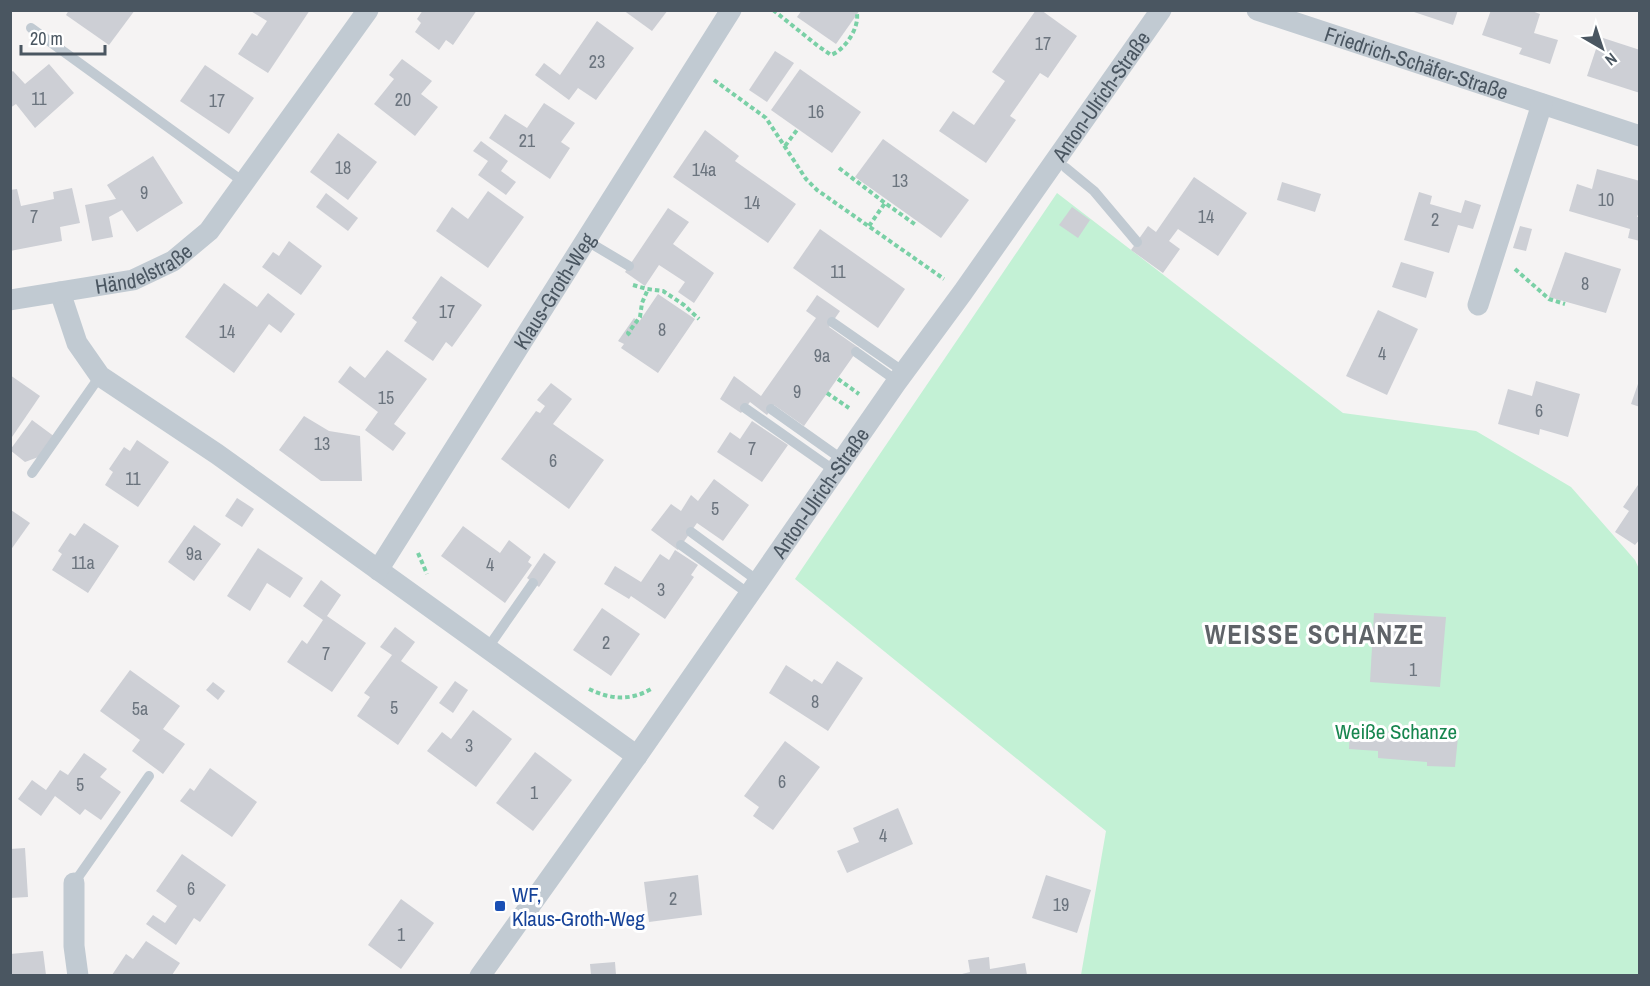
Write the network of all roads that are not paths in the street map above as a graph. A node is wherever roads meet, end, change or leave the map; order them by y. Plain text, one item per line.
1 (368, 10) edge
2 (731, 10) edge
3 (1161, 10) edge
4 (1257, 10) edge
5 (31, 28) dead end
6 (1542, 104) junction
7 (1640, 136) edge
8 (1066, 168) dead end
9 (245, 183) junction
10 (587, 241) junction
11 (1137, 242) dead end
12 (629, 266) dead end
13 (60, 292) junction
14 (10, 300) edge
15 (1478, 305) dead end
16 (832, 322) dead end
17 (856, 352) dead end
18 (895, 375) junction
19 (100, 376) junction
20 (745, 408) dead end
21 (771, 409) dead end
22 (839, 465) junction
23 (32, 473) dead end
24 (691, 532) dead end
25 (681, 545) dead end
26 (378, 570) junction
27 (533, 583) dead end
28 (754, 588) junction
29 (487, 649) junction
30 (637, 756) junction
31 (149, 776) dead end
32 (74, 883) joint
33 (78, 975) edge
34 (480, 975) edge

1 - 9 street, Händelstraße
2 - 10 street, Klaus-Groth-Weg
3 - 18 street, Anton-Ulrich-Straße
4 - 6 street, Friedrich-Schäfer-Straße
5 - 9 lane
6 - 7 street, Friedrich-Schäfer-Straße
6 - 15 street
8 - 11 lane
9 - 13 street, Händelstraße
10 - 12 lane
10 - 26 street, Klaus-Groth-Weg
13 - 14 street, Händelstraße
13 - 19 street
16 - 18 lane
17 - 18 lane
18 - 22 street, Anton-Ulrich-Straße
19 - 23 lane
19 - 26 street
20 - 22 lane
21 - 22 lane
22 - 28 street, Anton-Ulrich-Straße
24 - 28 lane
25 - 28 lane
26 - 29 street
27 - 29 lane
28 - 30 street, Anton-Ulrich-Straße
29 - 30 street
30 - 34 street, Anton-Ulrich-Straße
31 - 32 lane
32 - 33 street

